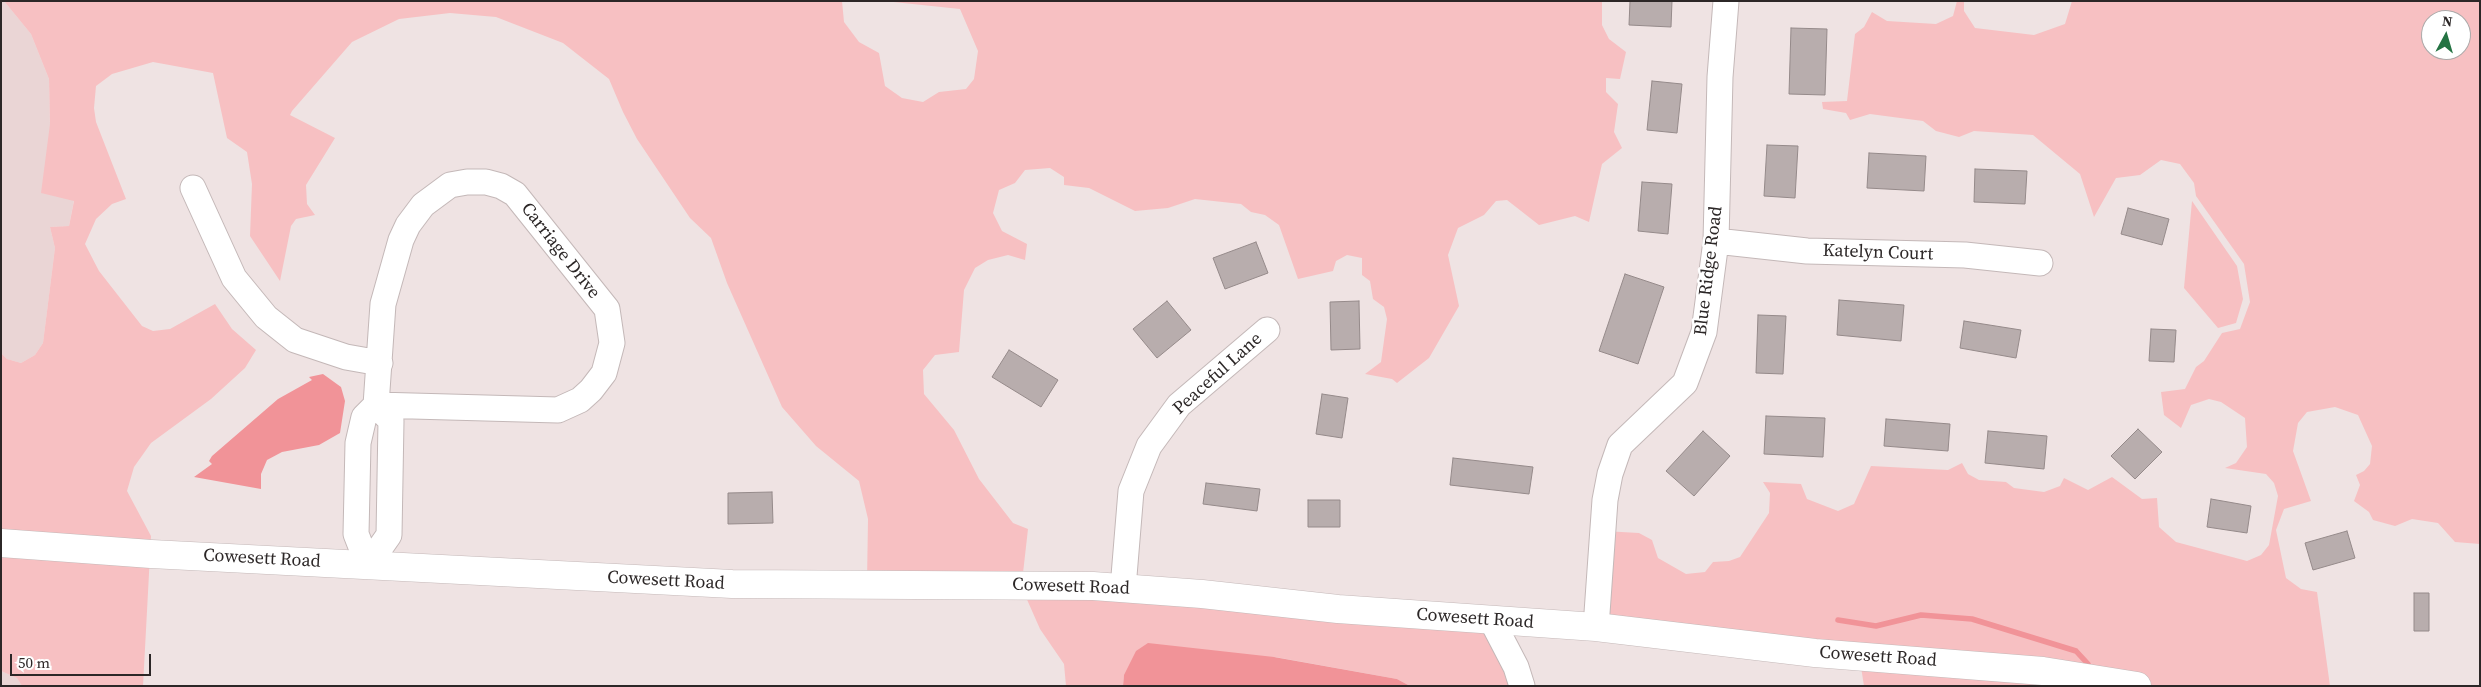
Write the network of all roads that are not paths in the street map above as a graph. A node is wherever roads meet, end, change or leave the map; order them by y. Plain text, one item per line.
1 (1726, 1) edge
2 (194, 188) dead end
3 (1716, 241) junction
4 (2040, 263) dead end
5 (1267, 330) dead end
6 (380, 363) junction
7 (376, 405) junction
8 (1, 543) edge
9 (368, 565) junction
10 (1123, 588) junction
11 (1492, 621) junction
12 (1596, 627) junction
13 (1522, 686) edge
14 (2137, 686) edge

1 - 3 street, Blue Ridge Road
2 - 6 street
3 - 4 street, Katelyn Court
3 - 12 street, Blue Ridge Road
5 - 10 street, Peaceful Lane
6 - 7 street, Carriage Drive
6 - 7 street, Carriage Drive
7 - 9 street, Carriage Drive
7 - 9 street
8 - 9 main road, Cowesett Road
9 - 10 main road, Cowesett Road
10 - 11 main road, Cowesett Road
11 - 12 main road, Cowesett Road
11 - 13 street
12 - 14 main road, Cowesett Road

